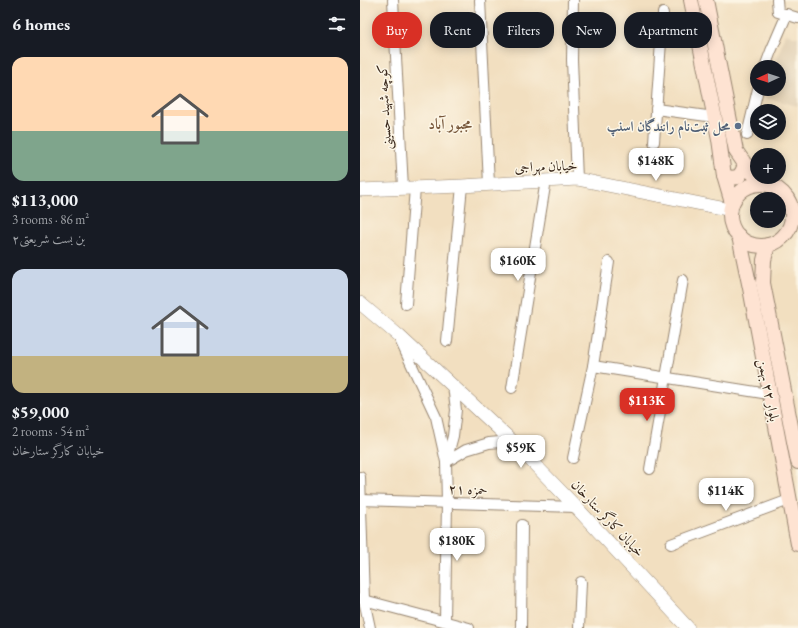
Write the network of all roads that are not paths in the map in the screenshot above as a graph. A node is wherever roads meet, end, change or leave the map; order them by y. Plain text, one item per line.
1 (393, 0) edge
2 (480, 0) edge
3 (573, 0) edge
4 (691, 0) edge
5 (706, 0) edge
6 (777, 0) edge
7 (782, 13) junction
8 (798, 18) edge
9 (660, 48) edge
10 (768, 60) edge
11 (756, 96) edge
12 (656, 109) junction
13 (714, 117) junction
14 (747, 135) dead end
15 (654, 142) dead end
16 (745, 165) junction
17 (750, 170) edge
18 (724, 176) junction
19 (577, 179) junction
20 (546, 180) junction
21 (489, 184) junction
22 (764, 184) joint
23 (462, 186) junction
24 (409, 188) junction
25 (360, 190) edge
26 (781, 192) edge
27 (786, 194) edge
28 (798, 197) edge
29 (786, 198) edge
30 (731, 207) junction
31 (792, 231) edge
32 (739, 236) junction
33 (768, 245) junction
34 (609, 262) dead end
35 (746, 271) junction
36 (764, 272) junction
37 (683, 280) dead end
38 (360, 303) edge
39 (406, 304) dead end
40 (399, 336) junction
41 (446, 341) dead end
42 (593, 366) junction
43 (666, 378) junction
44 (453, 386) junction
45 (512, 388) dead end
46 (769, 394) junction
47 (795, 429) edge
48 (512, 441) junction
49 (573, 458) dead end
50 (446, 462) junction
51 (798, 462) edge
52 (650, 469) dead end
53 (360, 477) edge
54 (361, 500) edge
55 (789, 500) junction
56 (447, 502) junction
57 (576, 507) junction
58 (522, 525) dead end
59 (670, 544) dead end
60 (798, 544) edge
61 (581, 582) dead end
62 (362, 599) edge
63 (445, 621) junction
64 (370, 628) edge
65 (469, 628) edge
66 (521, 628) edge
67 (579, 628) edge
68 (688, 628) edge

1 - 24 street, کوچه شهید حسینی
2 - 21 street
3 - 19 street
4 - 13 main road
5 - 16 main road
6 - 7 street
7 - 8 street
7 - 10 street
9 - 12 street
11 - 14 street
12 - 13 street
12 - 15 street
13 - 18 main road
16 - 17 main road
16 - 18 main road
18 - 30 main road
19 - 20 street, خیابان مهراجی
19 - 30 street, خیابان مهراجی
20 - 21 street, خیابان مهراجی
20 - 45 street
21 - 23 street, خیابان مهراجی
22 - 26 main road
22 - 30 main road
23 - 24 street, خیابان مهراجی
23 - 41 street
24 - 25 street, خیابان مهراجی
24 - 39 street, کوچه شهید حسینی
27 - 28 main road
29 - 31 main road
30 - 32 main road
31 - 33 main road
32 - 33 main road
32 - 35 main road, بلوار ۲۲ بهمن
33 - 36 main road, بلوار ۲۲ بهمن
34 - 42 street
35 - 36 main road
35 - 46 main road, بلوار ۲۲ بهمن
36 - 47 main road, بلوار ۲۲ بهمن
37 - 43 street
38 - 40 street, خیابان کارگر ستارخان
40 - 44 street, خیابان کارگر ستارخان
40 - 50 street
42 - 43 street
42 - 49 street
43 - 46 street
43 - 52 street
44 - 48 street, خیابان کارگر ستارخان
44 - 50 street
46 - 55 main road, بلوار ۲۲ بهمن
47 - 51 main road, بلوار ۲۲ بهمن
48 - 50 street
48 - 57 street, خیابان کارگر ستارخان
50 - 56 street
53 - 54 street
54 - 56 street, حمزه ۲۱
54 - 62 street
55 - 59 street
55 - 60 main road, بلوار ۲۲ بهمن
56 - 57 street, حمزه ۲۱
56 - 63 street
57 - 68 street, خیابان کارگر ستارخان
58 - 66 street
61 - 67 street
62 - 63 street
62 - 64 street
63 - 65 street

